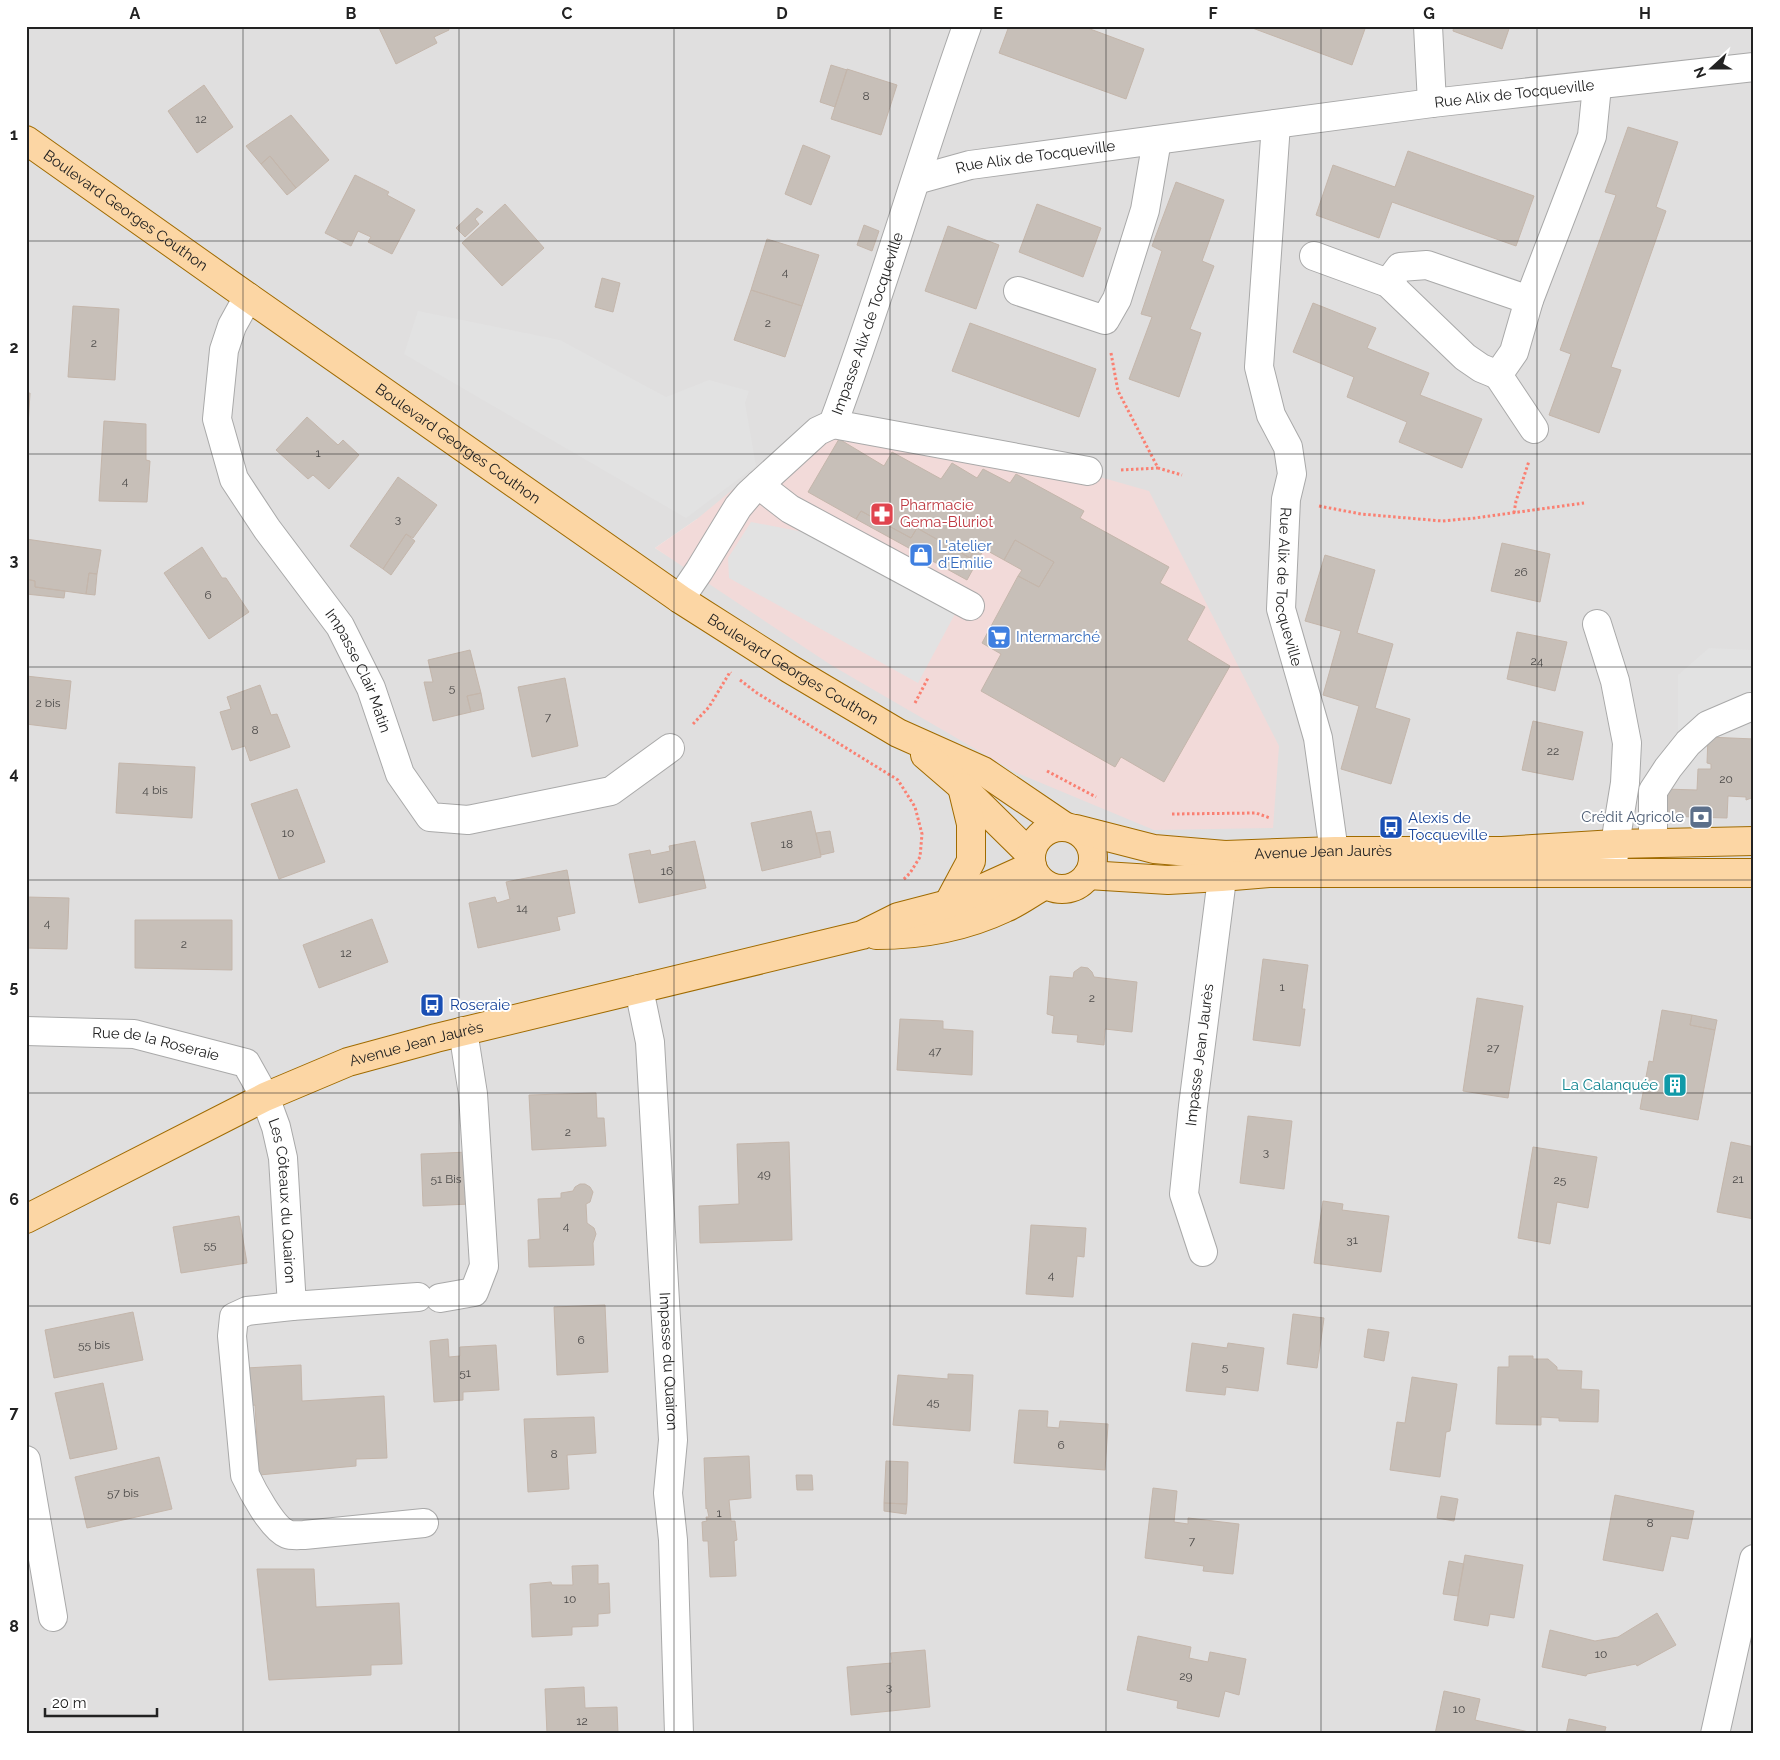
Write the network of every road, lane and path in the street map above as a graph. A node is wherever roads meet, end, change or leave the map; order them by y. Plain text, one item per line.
1 (966, 26) edge
2 (1428, 26) edge
3 (1754, 67) edge
4 (1597, 86) junction
5 (1432, 103) junction
6 (1276, 124) junction
7 (26, 140) edge
8 (1157, 140) junction
9 (916, 180) junction
10 (1314, 256) dead end
11 (1388, 283) junction
12 (1018, 291) dead end
13 (248, 298) junction
14 (1529, 300) junction
15 (1105, 320) junction
16 (1498, 374) junction
17 (833, 424) junction
18 (1534, 429) joint
19 (1088, 471) dead end
20 (1182, 475) dead end
21 (759, 486) junction
22 (1286, 499) junction
23 (1584, 503) dead end
24 (1514, 513) junction
25 (680, 598) junction
26 (970, 606) dead end
27 (1596, 624) dead end
28 (928, 678) dead end
29 (913, 706) dead end
30 (709, 707) dead end
31 (1754, 707) edge
32 (898, 733) junction
33 (670, 748) dead end
34 (1041, 768) dead end
35 (961, 786) junction
36 (1101, 799) dead end
37 (1170, 814) dead end
38 (1272, 819) dead end
39 (1070, 828) junction
40 (1754, 841) edge
41 (1653, 843) junction
42 (1614, 844) junction
43 (1336, 862) junction
44 (1223, 866) junction
45 (1036, 868) junction
46 (1612, 873) junction
47 (1754, 873) edge
48 (1088, 875) junction
49 (896, 886) dead end
50 (948, 904) junction
51 (862, 934) junction
52 (639, 989) junction
53 (26, 1031) edge
54 (463, 1031) junction
55 (265, 1097) junction
56 (26, 1220) edge
57 (1203, 1252) dead end
58 (292, 1306) junction
59 (26, 1460) edge
60 (424, 1523) dead end
61 (1754, 1559) edge
62 (53, 1617) dead end
63 (679, 1734) edge
64 (1715, 1734) edge

1 - 9 street, Impasse Alix de Tocqueville
2 - 5 street
3 - 4 street, Rue Alix de Tocqueville
4 - 5 street, Rue Alix de Tocqueville
4 - 14 street
5 - 6 street, Rue Alix de Tocqueville
6 - 8 street, Rue Alix de Tocqueville
6 - 22 street, Rue Alix de Tocqueville
7 - 13 main road, Boulevard Georges Couthon
8 - 9 street, Rue Alix de Tocqueville
8 - 15 street
9 - 17 street, Impasse Alix de Tocqueville
10 - 11 street
11 - 14 street
11 - 16 street
12 - 15 street
13 - 25 main road, Boulevard Georges Couthon
13 - 33 street, Impasse Clair Matin
14 - 16 street
15 - 20 path
16 - 18 street
17 - 19 street
17 - 21 street, Impasse Alix de Tocqueville
18 - 24 path
21 - 25 street, Impasse Alix de Tocqueville
21 - 26 street
22 - 24 path
22 - 43 street, Rue Alix de Tocqueville
23 - 24 path
25 - 32 main road, Boulevard Georges Couthon
27 - 42 street
28 - 29 path
30 - 49 path
31 - 41 street
32 - 35 main road, Boulevard Georges Couthon
32 - 39 main road, Boulevard Georges Couthon
34 - 36 path
35 - 45 main road, Boulevard Georges Couthon
35 - 50 main road
37 - 38 path
39 - 44 main road, Avenue Jean Jaurès
39 - 45 main road
39 - 48 main road
40 - 41 main road, Avenue Jean Jaurès
41 - 42 main road, Avenue Jean Jaurès
42 - 43 main road, Avenue Jean Jaurès
42 - 46 street
43 - 44 main road, Avenue Jean Jaurès
43 - 46 main road, Avenue Jean Jaurès
44 - 48 main road, Avenue Jean Jaurès
44 - 57 street, Impasse Jean Jaurès
45 - 48 main road
45 - 50 main road, Avenue Jean Jaurès
45 - 51 main road, Avenue Jean Jaurès
46 - 47 main road, Avenue Jean Jaurès
50 - 51 main road, Avenue Jean Jaurès
51 - 52 main road, Avenue Jean Jaurès
52 - 54 main road, Avenue Jean Jaurès
52 - 63 street, Impasse du Quairon
53 - 55 street, Rue de la Roseraie
54 - 55 main road, Avenue Jean Jaurès
54 - 58 street
55 - 56 main road, Avenue Jean Jaurès
55 - 58 street, Les Côteaux du Quairon
58 - 60 street
59 - 62 street
61 - 64 street

